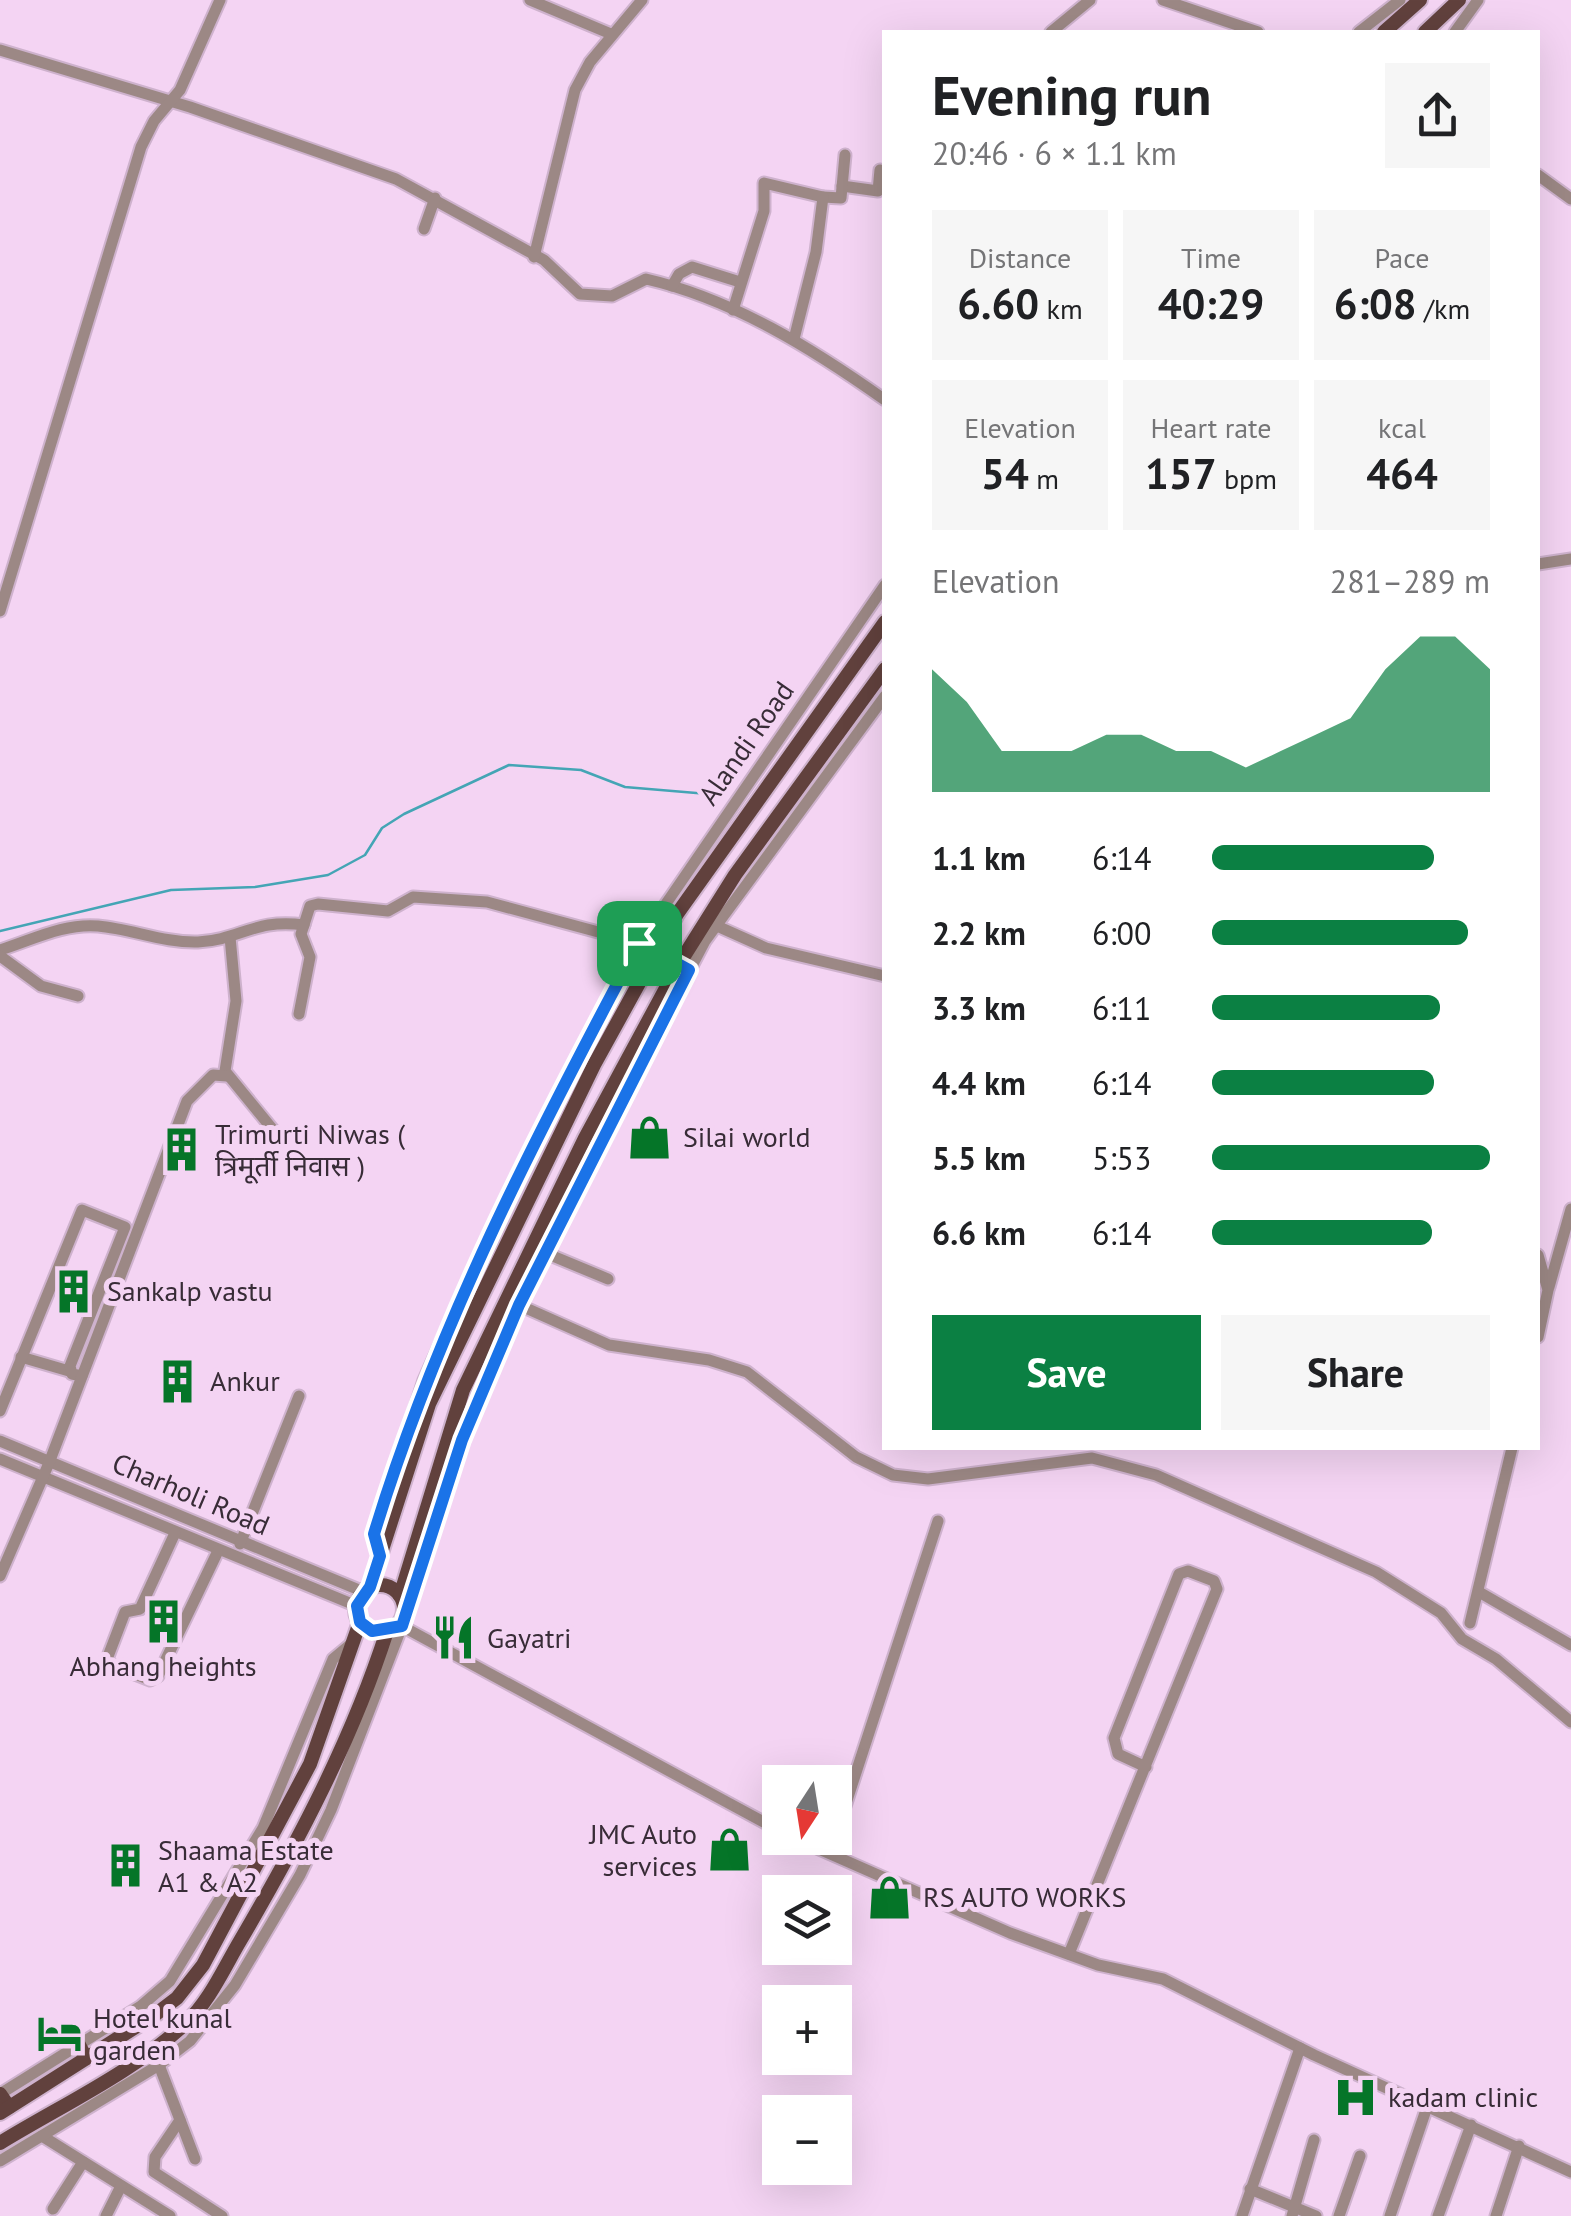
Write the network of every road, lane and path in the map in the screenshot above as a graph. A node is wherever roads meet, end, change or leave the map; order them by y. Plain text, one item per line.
1 (220, 0) edge
2 (530, 0) edge
3 (642, 0) edge
4 (1090, 0) edge
5 (1163, 0) edge
6 (1400, 0) edge
7 (1420, 0) edge
8 (1459, 0) edge
9 (1478, 0) edge
10 (1232, 28) edge
11 (1054, 30) edge
12 (1362, 30) edge
13 (1386, 30) edge
14 (1426, 30) edge
15 (1456, 30) edge
16 (612, 34) junction
17 (0, 50) edge
18 (171, 102) junction
19 (845, 155) dead end
20 (880, 170) dead end
21 (1540, 176) edge
22 (842, 186) junction
23 (823, 197) junction
24 (435, 198) junction
25 (1571, 199) edge
26 (424, 229) dead end
27 (534, 257) junction
28 (740, 282) junction
29 (672, 286) junction
30 (732, 310) junction
31 (794, 339) junction
32 (882, 398) edge
33 (1571, 559) edge
34 (1540, 564) edge
35 (882, 589) edge
36 (0, 611) edge
37 (882, 626) edge
38 (882, 673) edge
39 (882, 700) edge
40 (304, 925) junction
41 (717, 926) junction
42 (230, 938) junction
43 (639, 943) junction
44 (0, 953) edge
45 (653, 955) junction
46 (684, 967) junction
47 (882, 975) edge
48 (78, 996) dead end
49 (299, 1014) dead end
50 (227, 1076) junction
51 (274, 1132) dead end
52 (1571, 1209) edge
53 (543, 1252) junction
54 (1540, 1263) edge
55 (608, 1279) dead end
56 (1548, 1290) junction
57 (519, 1305) junction
58 (1540, 1328) edge
59 (21, 1358) junction
60 (69, 1371) junction
61 (82, 1376) junction
62 (299, 1396) dead end
63 (0, 1411) edge
64 (0, 1442) edge
65 (1512, 1450) edge
66 (0, 1459) edge
67 (49, 1463) junction
68 (43, 1477) junction
69 (938, 1522) dead end
70 (176, 1532) junction
71 (240, 1544) junction
72 (218, 1551) junction
73 (380, 1556) junction
74 (291, 1564) junction
75 (0, 1576) edge
76 (285, 1578) junction
77 (1478, 1592) junction
78 (400, 1596) junction
79 (363, 1602) junction
80 (1470, 1623) dead end
81 (396, 1627) junction
82 (354, 1642) junction
83 (1571, 1645) edge
84 (1571, 1722) edge
85 (1146, 1766) junction
86 (852, 1785) edge
87 (762, 1821) edge
88 (831, 1855) edge
89 (1069, 1954) junction
90 (78, 2043) junction
91 (1300, 2048) junction
92 (86, 2058) junction
93 (160, 2065) junction
94 (2, 2102) edge
95 (1428, 2104) junction
96 (180, 2120) junction
97 (1471, 2124) junction
98 (42, 2136) junction
99 (1314, 2140) dead end
100 (0, 2143) edge
101 (1518, 2146) junction
102 (1360, 2156) dead end
103 (194, 2159) dead end
104 (0, 2161) edge
105 (83, 2162) junction
106 (1571, 2172) edge
107 (121, 2186) junction
108 (1250, 2190) junction
109 (54, 2209) dead end
110 (1293, 2212) edge
111 (106, 2216) edge
112 (170, 2216) edge
113 (222, 2216) edge
114 (1242, 2216) edge
115 (1316, 2216) edge
116 (1340, 2216) edge
117 (1390, 2216) edge
118 (1438, 2216) edge
119 (1496, 2216) edge

1 - 18 street
2 - 16 street
3 - 16 street
4 - 11 street
5 - 10 street
6 - 12 street
7 - 13 main road
8 - 14 main road
9 - 15 street
16 - 27 street
17 - 18 street
18 - 24 street
18 - 36 street
19 - 22 street
20 - 22 street
21 - 25 street
22 - 23 street
23 - 28 street
23 - 31 street
24 - 26 street
24 - 27 street
27 - 29 street
28 - 29 street
28 - 30 street
29 - 30 street
30 - 31 street
31 - 32 street
33 - 34 street
35 - 43 street, Alandi Road
37 - 45 main road
38 - 46 main road
39 - 41 street
40 - 42 street
40 - 43 street
40 - 49 street
41 - 46 street
41 - 47 street
42 - 44 street
42 - 50 street
43 - 45 street
43 - 73 street, Alandi Road
44 - 48 street
45 - 46 street
45 - 73 main road
46 - 53 street
46 - 78 main road
50 - 51 street
50 - 61 street
52 - 56 street
53 - 55 street
53 - 57 street
54 - 56 street
56 - 58 street
57 - 81 street
57 - 84 street
59 - 60 street
59 - 60 street
59 - 63 street
60 - 61 street
61 - 67 street
62 - 71 street
64 - 67 street, Charholi Road
65 - 77 street
66 - 68 street, Charholi Road
67 - 68 street
67 - 71 street, Charholi Road
68 - 70 street, Charholi Road
68 - 75 street
69 - 86 street
70 - 72 street, Charholi Road
70 - 72 street
71 - 74 street, Charholi Road
72 - 76 street, Charholi Road
73 - 79 main road
74 - 76 street
74 - 79 street, Charholi Road
76 - 79 street, Charholi Road
77 - 80 street
77 - 83 street
78 - 79 main road
78 - 81 main road
79 - 81 main road
79 - 82 main road
81 - 87 street
81 - 93 street
81 - 100 main road
82 - 90 street
82 - 92 main road
85 - 85 street
85 - 89 street
88 - 89 street
89 - 91 street
90 - 92 main road
90 - 94 street
91 - 95 street
91 - 108 street
92 - 94 main road
93 - 96 street
93 - 98 street
95 - 97 street
95 - 117 street
96 - 103 street
96 - 113 street
97 - 101 street
97 - 118 street
98 - 104 street
98 - 105 street
99 - 110 street
101 - 106 street
101 - 119 street
102 - 116 street
105 - 107 street
105 - 109 street
107 - 111 street
107 - 112 street
108 - 110 street
108 - 114 street
110 - 115 street

